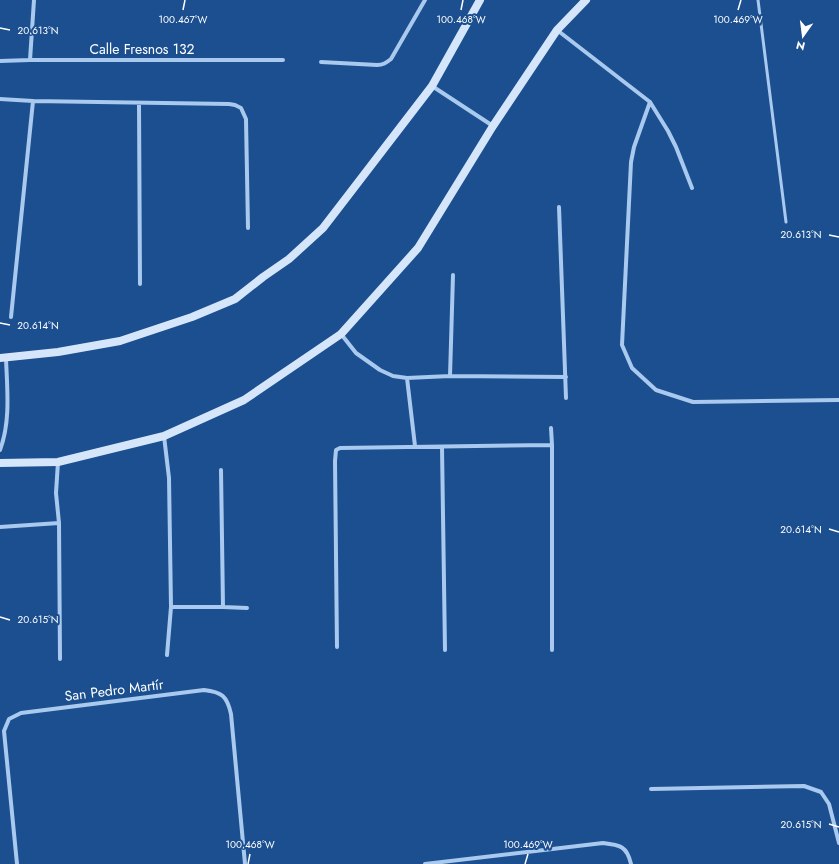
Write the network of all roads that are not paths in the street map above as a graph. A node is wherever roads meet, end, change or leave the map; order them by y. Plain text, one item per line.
1 (34, 0) edge
2 (425, 0) edge
3 (480, 0) edge
4 (586, 0) edge
5 (758, 0) edge
6 (557, 30) junction
7 (30, 60) junction
8 (283, 60) dead end
9 (0, 61) edge
10 (322, 62) dead end
11 (432, 86) junction
12 (0, 99) edge
13 (33, 101) junction
14 (650, 102) junction
15 (139, 103) junction
16 (493, 126) junction
17 (692, 188) dead end
18 (559, 207) dead end
19 (786, 222) dead end
20 (248, 228) dead end
21 (453, 275) dead end
22 (140, 284) dead end
23 (11, 317) dead end
24 (341, 334) junction
25 (3, 358) edge
26 (450, 376) junction
27 (566, 377) junction
28 (407, 378) junction
29 (566, 398) dead end
30 (839, 400) edge
31 (551, 428) dead end
32 (164, 436) junction
33 (552, 445) junction
34 (415, 446) junction
35 (442, 447) junction
36 (0, 450) edge
37 (58, 462) junction
38 (0, 463) edge
39 (221, 470) dead end
40 (59, 523) junction
41 (0, 527) edge
42 (171, 607) junction
43 (223, 607) junction
44 (247, 608) dead end
45 (337, 647) dead end
46 (444, 650) dead end
47 (552, 650) dead end
48 (167, 655) dead end
49 (60, 659) dead end
50 (651, 789) dead end
51 (839, 843) edge
52 (18, 864) edge
53 (245, 864) edge
54 (425, 864) edge
55 (631, 864) edge

1 - 7 street
2 - 10 street
3 - 11 main road
4 - 6 main road
5 - 19 lane
6 - 14 street
6 - 16 main road
7 - 8 street, Calle Fresnos 132
7 - 9 street, Calle Fresnos 132
11 - 16 street
11 - 25 main road
12 - 13 street
13 - 15 street
13 - 23 street
14 - 17 street
14 - 30 street
15 - 20 street
15 - 22 street
16 - 24 main road
18 - 27 street
21 - 26 street
24 - 28 street
24 - 32 main road
25 - 36 street
26 - 27 street
26 - 28 street
27 - 29 street
28 - 34 street
31 - 33 street
32 - 37 main road
32 - 42 street
33 - 35 street
33 - 47 street
34 - 35 street
34 - 45 street
35 - 46 street
37 - 38 main road
37 - 40 street
39 - 43 street
40 - 41 street
40 - 49 street
42 - 43 street
42 - 48 street
43 - 44 street
50 - 51 street
52 - 53 street, San Pedro Martír
54 - 55 street

